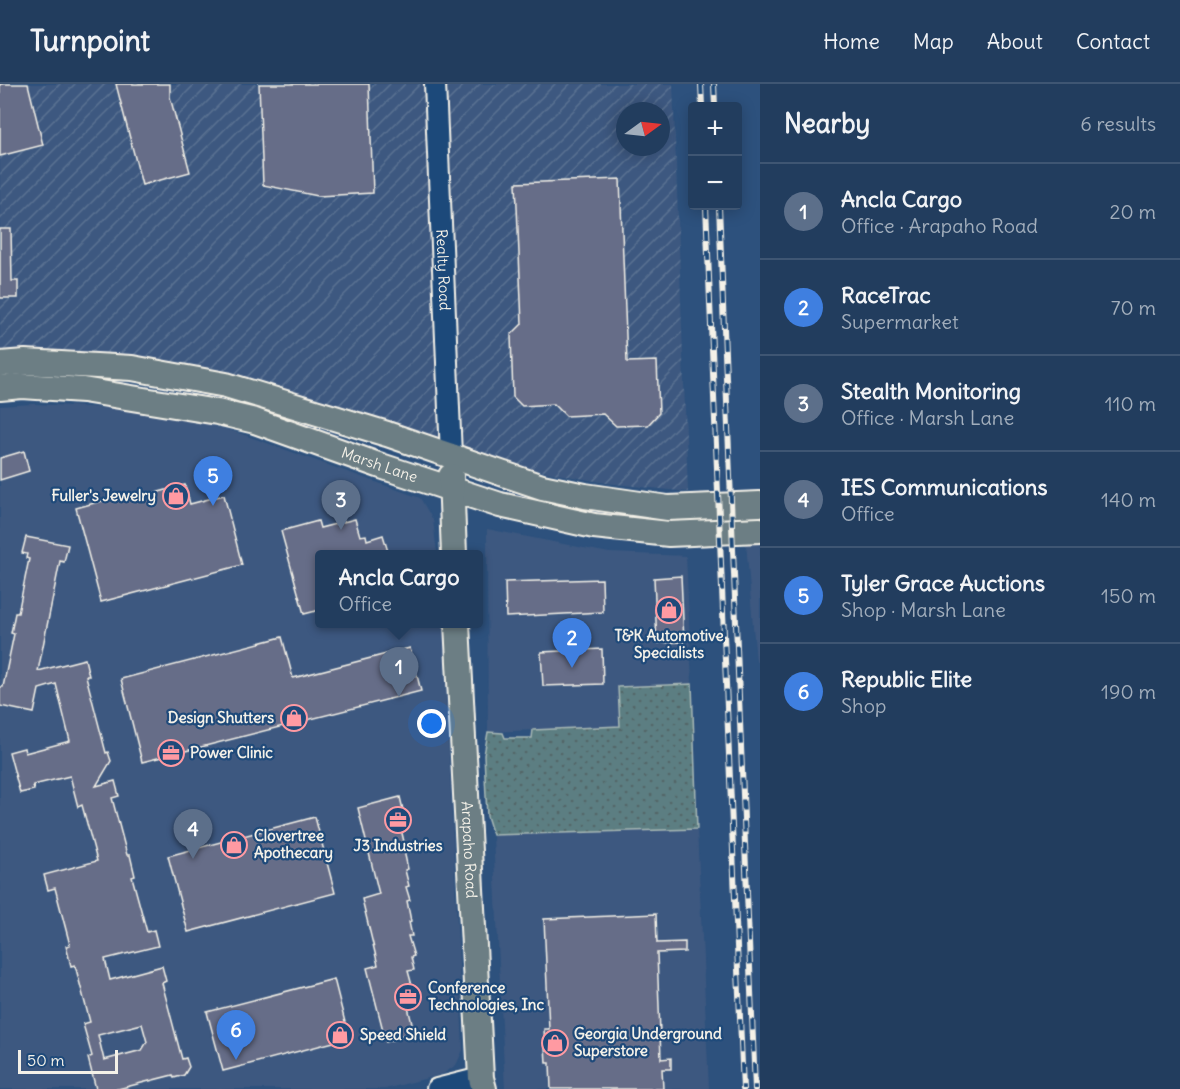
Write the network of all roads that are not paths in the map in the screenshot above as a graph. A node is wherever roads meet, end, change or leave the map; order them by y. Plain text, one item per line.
1 (435, 84) edge
2 (0, 364) edge
3 (0, 387) edge
4 (451, 455) junction
5 (451, 490) junction
6 (760, 504) edge
7 (760, 530) edge
8 (454, 550) edge
9 (457, 628) edge
10 (481, 1085) edge
11 (436, 1089) edge

1 - 4 street, Realty Road
2 - 4 main road, Marsh Lane
3 - 5 main road, Marsh Lane
4 - 5 main road
4 - 6 main road, Marsh Lane
5 - 7 main road, Marsh Lane
5 - 8 main road
9 - 10 main road, Arapaho Road
10 - 11 street

